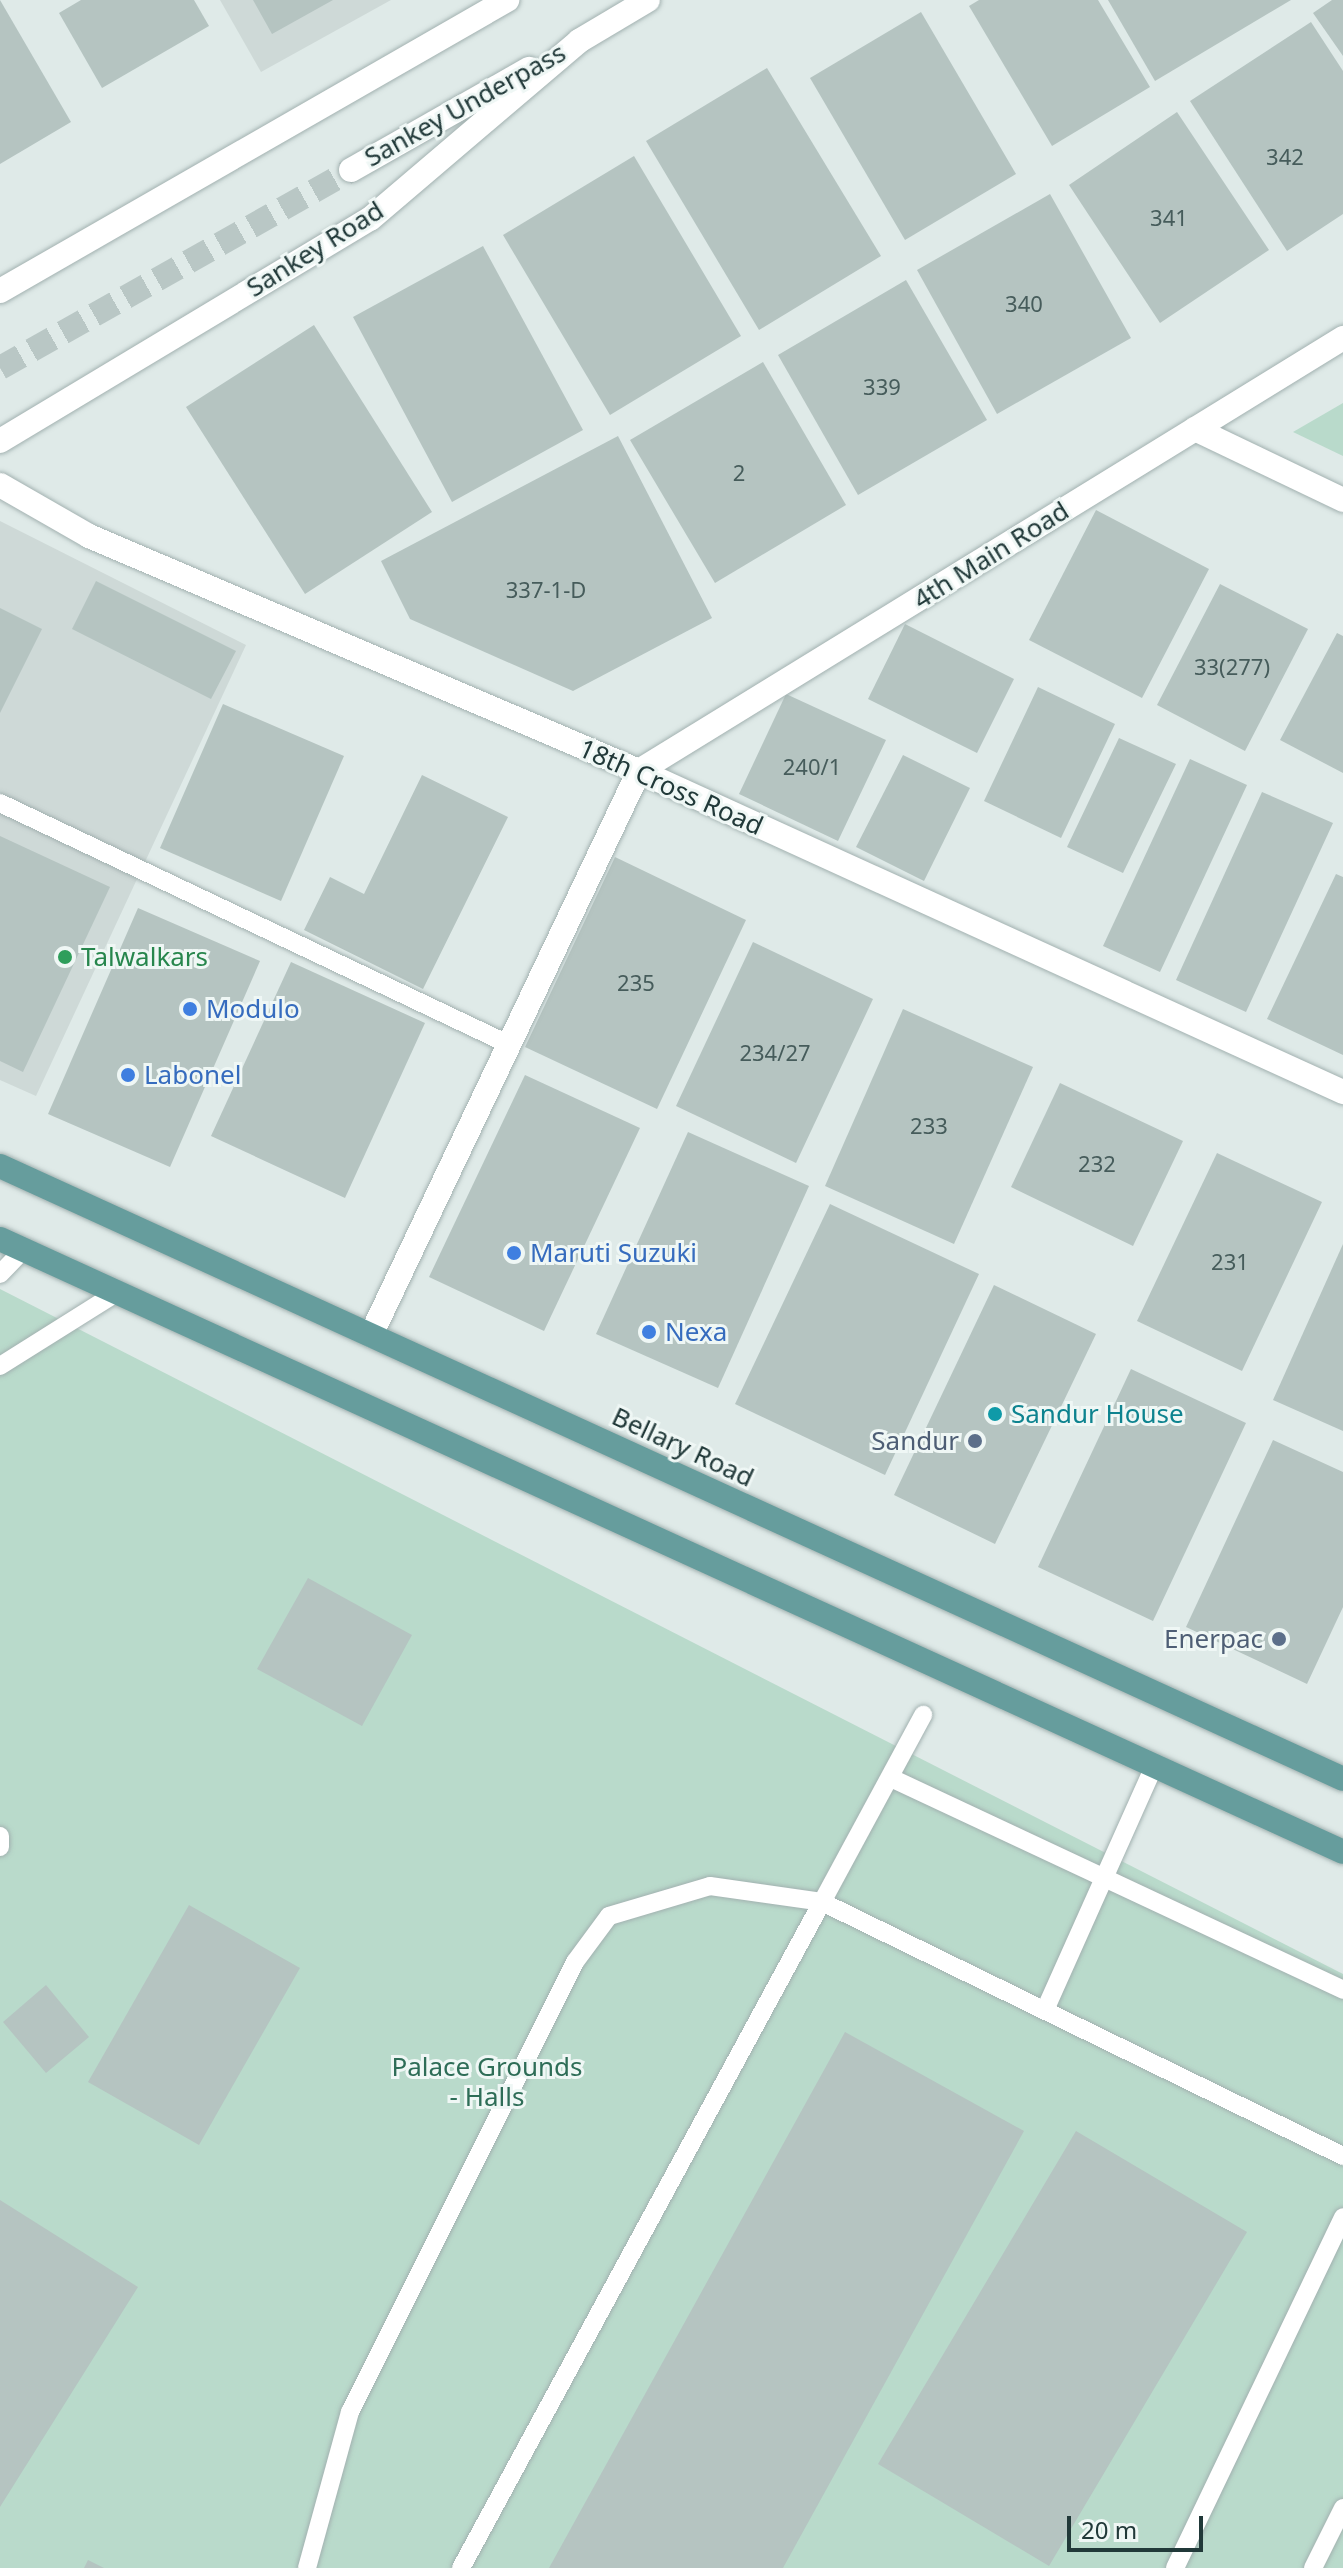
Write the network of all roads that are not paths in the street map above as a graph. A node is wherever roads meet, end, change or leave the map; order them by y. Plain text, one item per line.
1 (507, 0) edge
2 (648, 0) edge
3 (579, 41) junction
4 (351, 170) tunnel mouth
5 (0, 291) edge
6 (1343, 338) edge
7 (1195, 429) junction
8 (0, 441) edge
9 (0, 485) edge
10 (1343, 500) edge
11 (639, 771) junction
12 (0, 803) edge
13 (508, 1044) junction
14 (1343, 1092) edge
15 (0, 1166) edge
16 (0, 1239) edge
17 (22, 1251) junction
18 (0, 1274) edge
19 (115, 1294) junction
20 (371, 1335) junction
21 (0, 1366) edge
22 (923, 1715) dead end
23 (1155, 1764) junction
24 (891, 1778) junction
25 (1343, 1779) edge
26 (0, 1836) edge
27 (0, 1847) edge
28 (1343, 1852) edge
29 (1102, 1883) junction
30 (822, 1902) junction
31 (1343, 1990) edge
32 (1045, 2010) junction
33 (1343, 2156) edge
34 (1343, 2217) edge
35 (1343, 2508) edge
36 (307, 2568) edge
37 (461, 2568) edge
38 (1175, 2568) edge
39 (1313, 2568) edge

1 - 5 street
2 - 3 street, Sankey Road
3 - 4 street, Sankey Underpass
3 - 8 street, Sankey Road
6 - 7 street, 4th Main Road
7 - 10 street
7 - 11 street, 4th Main Road
9 - 11 street, 18th Cross Road
11 - 13 street
11 - 14 street, 18th Cross Road
12 - 13 lane
13 - 20 street
15 - 20 main road, Bellary Road
16 - 17 main road
17 - 18 lane
17 - 19 main road
19 - 21 lane
19 - 23 main road
20 - 25 main road, Bellary Road
22 - 24 lane
23 - 28 main road
23 - 29 lane
24 - 29 lane
24 - 30 lane
26 - 27 lane
29 - 31 lane
29 - 32 lane
30 - 32 lane
30 - 36 lane
30 - 37 lane
32 - 33 lane
34 - 38 lane
35 - 39 lane

